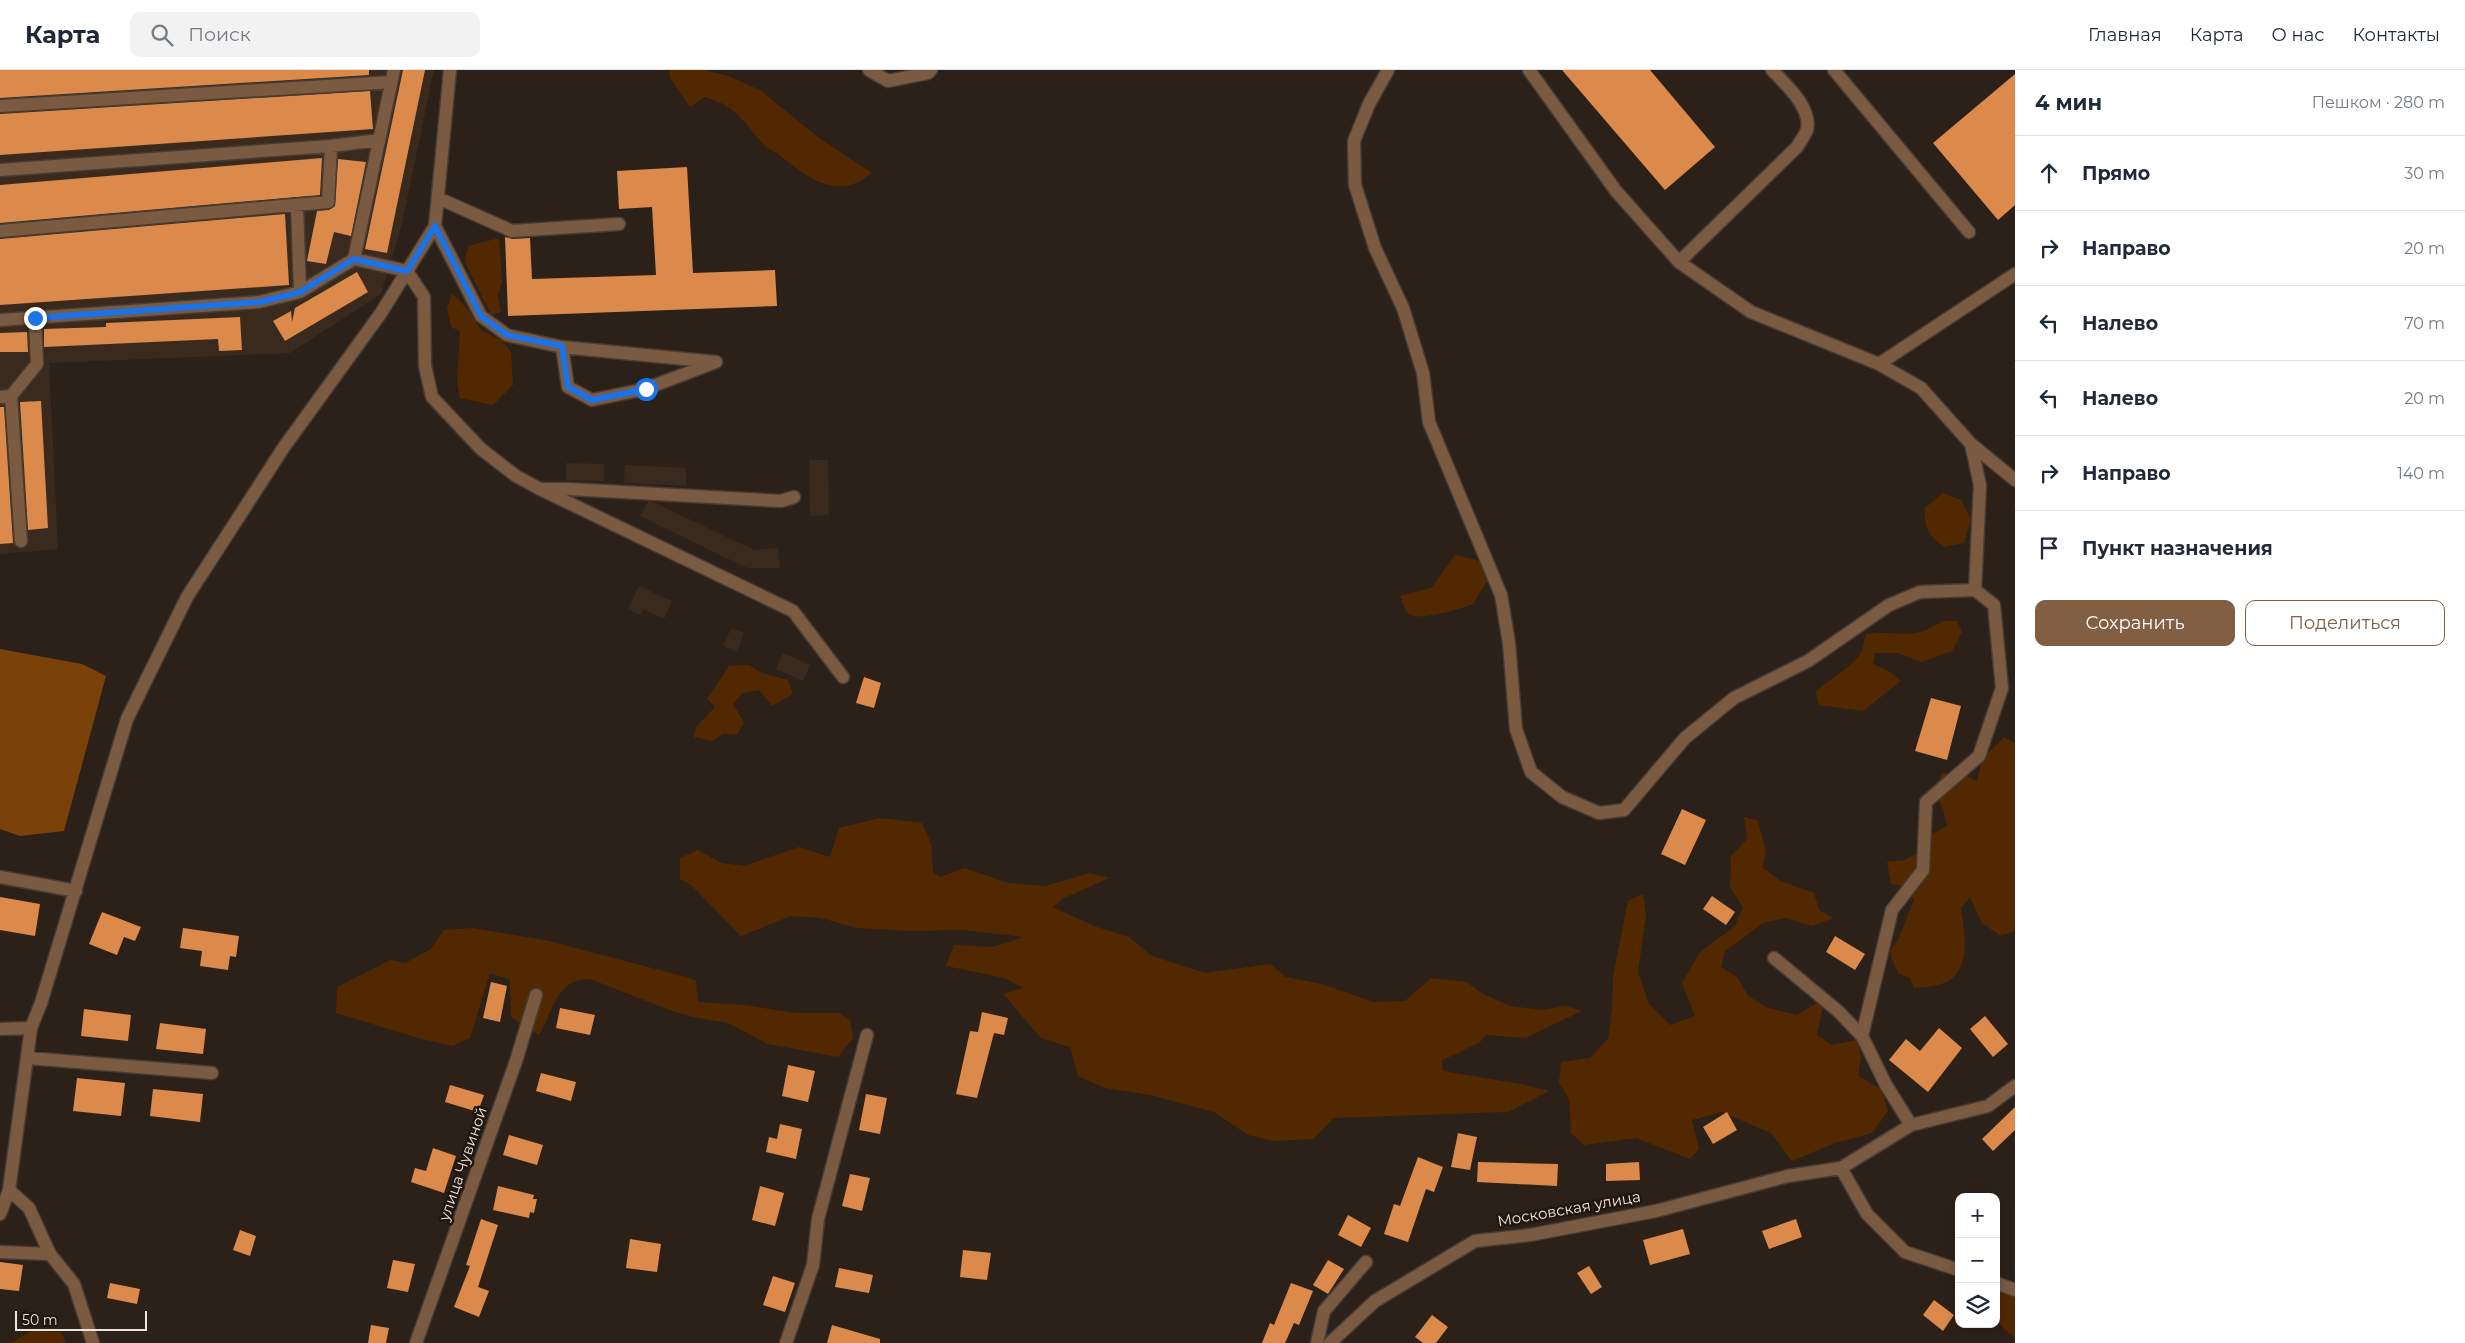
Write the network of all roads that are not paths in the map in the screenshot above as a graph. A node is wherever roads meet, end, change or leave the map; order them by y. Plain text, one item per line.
1 (450, 70) edge
2 (869, 70) edge
3 (931, 70) edge
4 (1388, 70) edge
5 (1529, 70) edge
6 (1772, 70) edge
7 (1834, 70) edge
8 (392, 76) edge
9 (0, 106) edge
10 (379, 140) junction
11 (331, 146) junction
12 (0, 170) edge
13 (438, 198) junction
14 (298, 205) junction
15 (619, 224) dead end
16 (435, 226) junction
17 (0, 230) edge
18 (1969, 232) dead end
19 (354, 259) junction
20 (1679, 262) junction
21 (407, 271) junction
22 (2015, 274) edge
23 (300, 292) junction
24 (35, 318) junction
25 (0, 320) edge
26 (562, 346) junction
27 (1879, 364) junction
28 (5, 397) edge
29 (1971, 444) junction
30 (2015, 480) edge
31 (540, 489) junction
32 (794, 497) dead end
33 (21, 541) dead end
34 (1975, 590) junction
35 (843, 677) dead end
36 (0, 877) edge
37 (76, 891) junction
38 (1774, 958) dead end
39 (536, 995) dead end
40 (31, 1028) junction
41 (0, 1029) edge
42 (867, 1035) dead end
43 (1862, 1036) junction
44 (28, 1058) junction
45 (212, 1073) dead end
46 (2015, 1086) edge
47 (1911, 1125) junction
48 (1841, 1168) junction
49 (9, 1190) junction
50 (0, 1214) edge
51 (0, 1252) edge
52 (50, 1254) junction
53 (1366, 1262) dead end
54 (1955, 1269) edge
55 (2000, 1284) edge
56 (2015, 1290) edge
57 (94, 1343) edge
58 (416, 1343) edge
59 (786, 1343) edge
60 (1317, 1343) edge
61 (1330, 1343) edge

1 - 13 street
2 - 3 street
4 - 34 street
5 - 20 street
6 - 20 street
7 - 18 street
8 - 9 street
8 - 10 street
10 - 11 street
10 - 19 street
11 - 12 street
11 - 14 street
13 - 15 street
13 - 16 street
14 - 17 street
14 - 23 street
16 - 21 street
16 - 26 street
19 - 21 street
19 - 23 street
20 - 27 street
21 - 31 street
21 - 37 street
22 - 27 street
23 - 24 street
24 - 25 street
24 - 28 street
26 - 26 street
27 - 29 street
28 - 33 street
29 - 30 street
29 - 34 street
31 - 32 street
31 - 35 street
34 - 43 street
36 - 37 street
37 - 40 street
38 - 43 street
39 - 58 street, улица Чувиной
40 - 41 street
40 - 44 street
42 - 59 street
43 - 47 street
44 - 45 street
44 - 49 street
46 - 47 street
47 - 48 street
48 - 54 street
48 - 61 street, Московская улица
49 - 50 street
49 - 52 street
51 - 52 street
52 - 57 street
53 - 60 street
55 - 56 street

